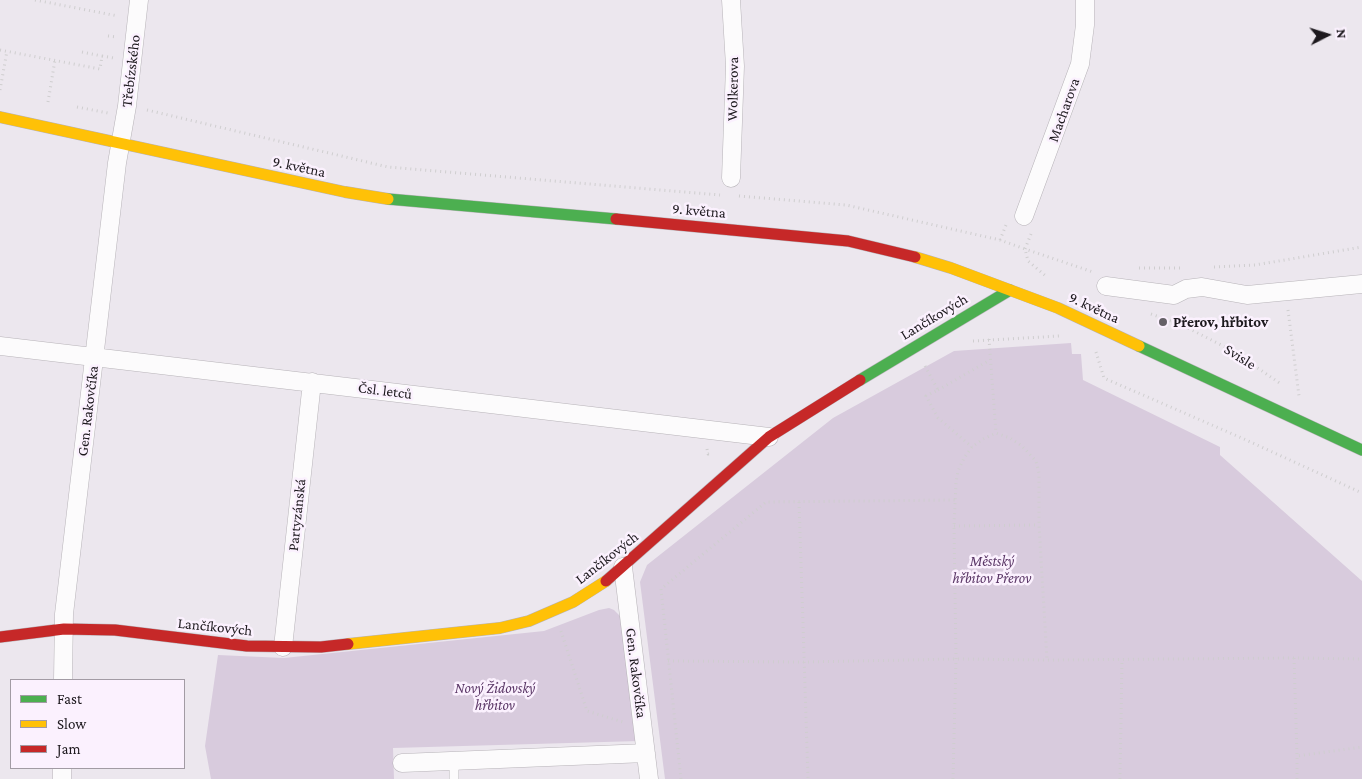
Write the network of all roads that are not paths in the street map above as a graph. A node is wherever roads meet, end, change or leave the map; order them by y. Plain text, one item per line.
1 (139, 0) edge
2 (732, 0) edge
3 (1085, 0) edge
4 (0, 117) edge
5 (121, 143) junction
6 (731, 178) dead end
7 (1024, 216) dead end
8 (1362, 284) edge
9 (1106, 286) dead end
10 (1010, 290) junction
11 (0, 346) edge
12 (94, 357) junction
13 (312, 382) junction
14 (769, 437) junction
15 (1362, 450) edge
16 (622, 567) junction
17 (64, 629) junction
18 (0, 637) edge
19 (283, 647) junction
20 (63, 679) edge
21 (646, 753) junction
22 (454, 760) junction
23 (402, 763) dead end
24 (454, 779) edge
25 (649, 779) edge

1 - 5 street, Třebízského
2 - 6 street, Wolkerova
3 - 7 street, Macharova
4 - 5 main road, 9. května
5 - 10 main road, 9. května
5 - 12 street, Gen. Rakovčíka
8 - 9 street
10 - 14 main road, Lančíkových
10 - 15 main road, 9. května
11 - 12 street, Čsl. letců
12 - 13 street, Čsl. letců
12 - 17 street, Gen. Rakovčíka
13 - 14 street, Čsl. letců
13 - 19 street, Partyzánská
14 - 16 main road, Lančíkových
16 - 19 main road, Lančíkových
16 - 21 street, Gen. Rakovčíka
17 - 18 main road, Lančíkových
17 - 19 main road, Lančíkových
17 - 20 street, Gen. Rakovčíka
21 - 22 street
21 - 25 street, Gen. Rakovčíka
22 - 23 street
22 - 24 lane

